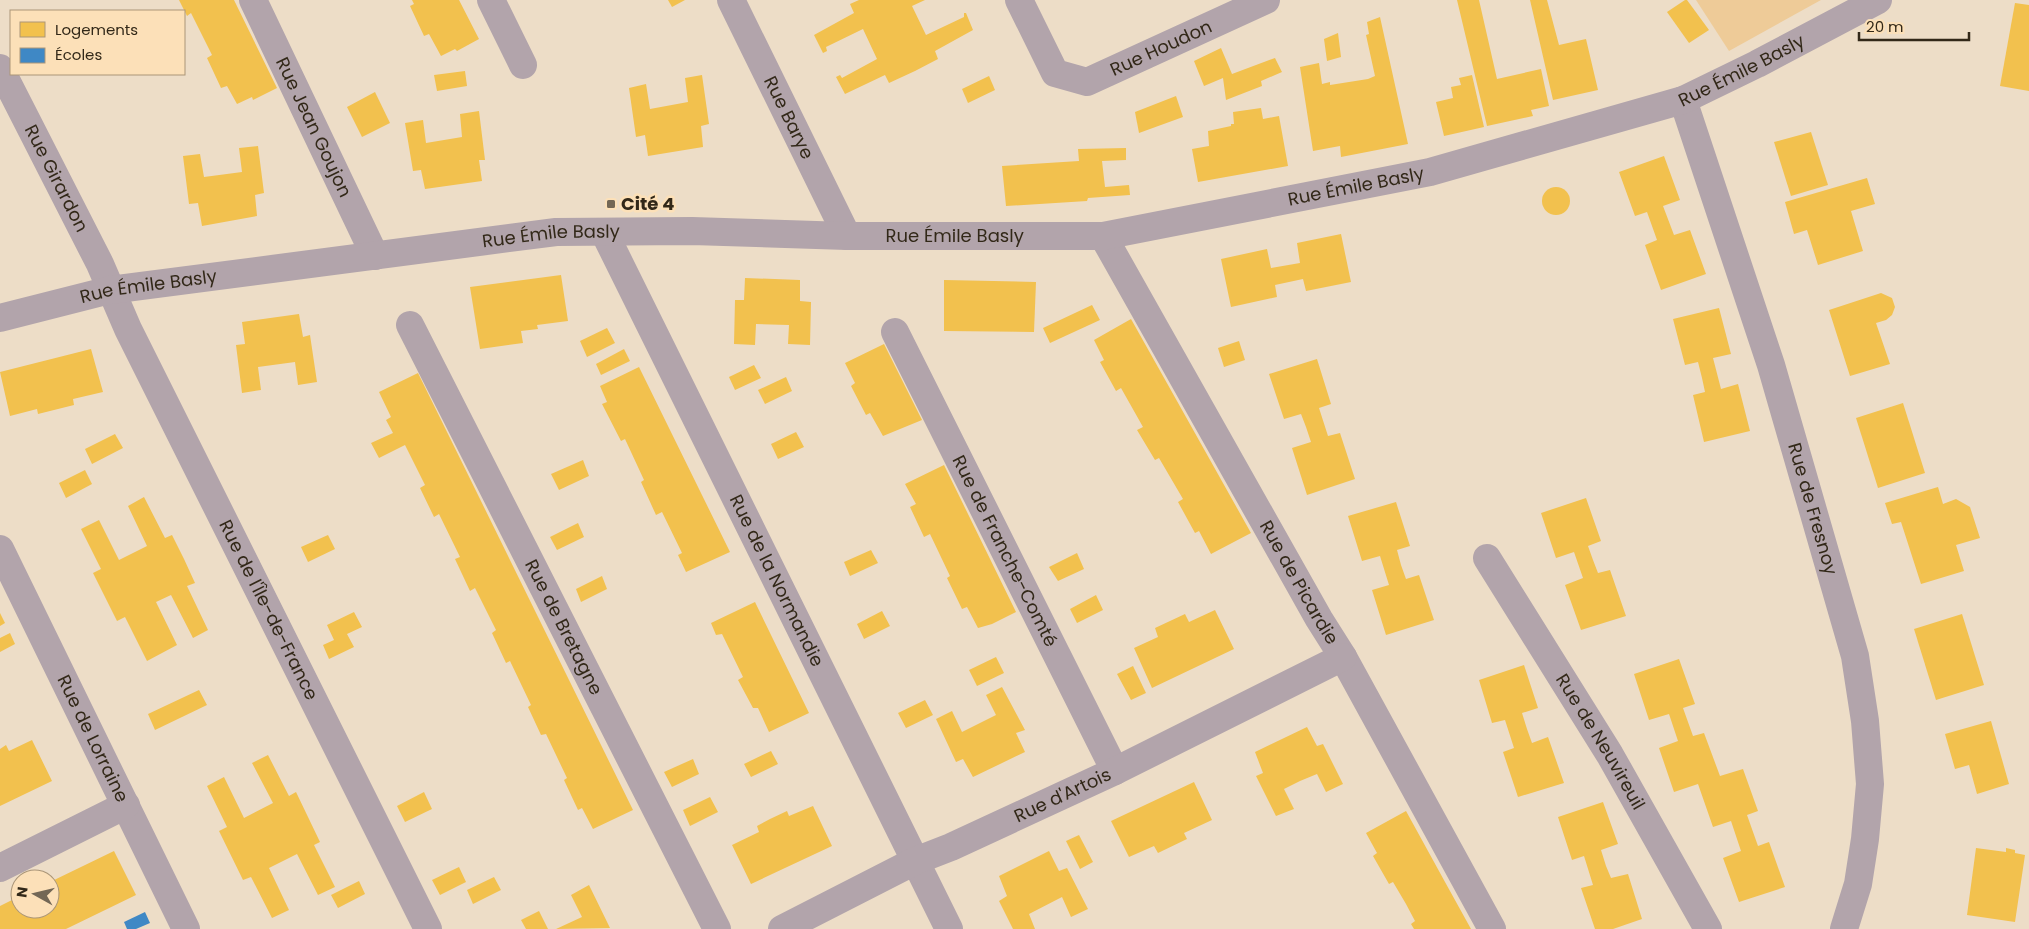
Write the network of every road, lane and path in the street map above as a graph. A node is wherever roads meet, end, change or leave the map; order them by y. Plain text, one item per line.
1 (253, 0) edge
2 (491, 0) edge
3 (731, 0) edge
4 (1019, 0) edge
5 (1266, 0) edge
6 (1878, 0) edge
7 (523, 64) dead end
8 (0, 68) edge
9 (1683, 100) junction
10 (604, 232) junction
11 (847, 236) junction
12 (1103, 236) junction
13 (375, 256) junction
14 (110, 290) junction
15 (0, 318) edge
16 (410, 325) dead end
17 (895, 332) dead end
18 (0, 549) edge
19 (1487, 558) dead end
20 (1343, 657) junction
21 (1115, 771) junction
22 (126, 805) junction
23 (915, 861) junction
24 (0, 868) edge
25 (186, 929) edge
26 (428, 929) edge
27 (717, 929) edge
28 (782, 929) edge
29 (949, 929) edge
30 (1492, 929) edge
31 (1708, 929) edge
32 (1844, 929) edge

1 - 13 street, Rue Jean Goujon
2 - 7 street
3 - 11 street, Rue Barye
4 - 5 street, Rue Houdon
6 - 9 street, Rue Émile Basly
8 - 14 street, Rue Girardon
9 - 12 street, Rue Émile Basly
9 - 32 street, Rue de Fresnoy
10 - 11 street, Rue Émile Basly
10 - 13 street, Rue Émile Basly
10 - 23 street, Rue de la Normandie
11 - 12 street, Rue Émile Basly
12 - 20 street, Rue de Picardie
13 - 14 street, Rue Émile Basly
14 - 15 street, Rue Émile Basly
14 - 26 street, Rue de l'Île-de-France
16 - 27 street, Rue de Bretagne
17 - 21 street, Rue de Franche-Comté
18 - 22 street, Rue de Lorraine
19 - 31 street, Rue de Neuvireuil
20 - 21 street, Rue d'Artois
20 - 30 street, Rue de Picardie
21 - 23 street, Rue d'Artois
22 - 24 street
22 - 25 street, Rue de Lorraine
23 - 28 street, Rue d'Artois
23 - 29 street, Rue de la Normandie

